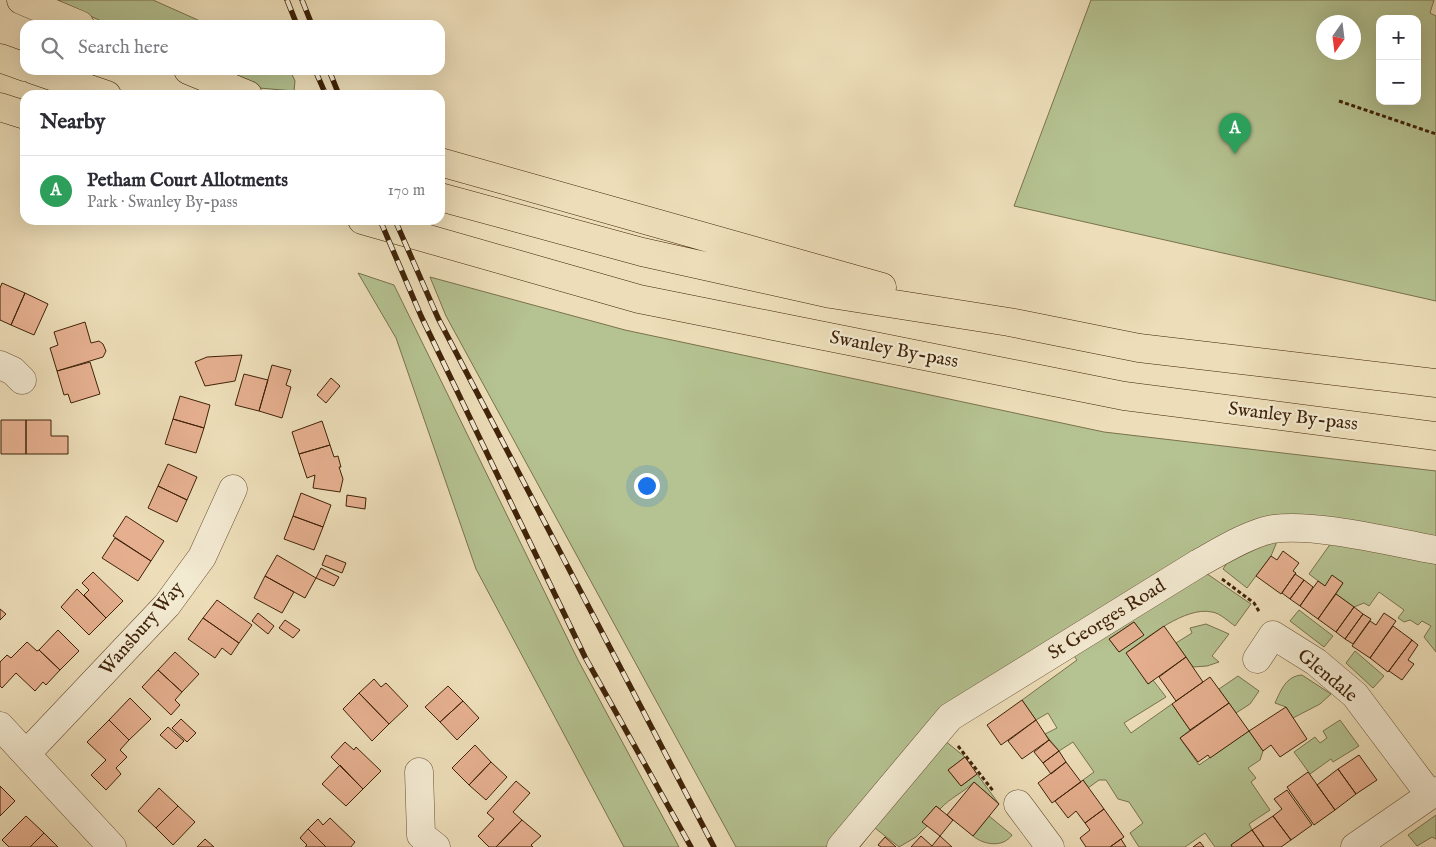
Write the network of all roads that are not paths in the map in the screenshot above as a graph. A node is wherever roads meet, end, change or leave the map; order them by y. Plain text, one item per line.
1 (21, 0) edge
2 (68, 20) edge
3 (0, 58) edge
4 (20, 65) edge
5 (49, 75) edge
6 (200, 75) edge
7 (92, 90) edge
8 (236, 90) edge
9 (0, 107) edge
10 (20, 113) edge
11 (445, 163) edge
12 (445, 198) edge
13 (380, 225) edge
14 (1009, 322) junction
15 (0, 365) edge
16 (22, 380) dead end
17 (1436, 383) edge
18 (1436, 436) edge
19 (233, 489) dead end
20 (1436, 550) edge
21 (1257, 659) dead end
22 (0, 726) edge
23 (27, 753) junction
24 (419, 772) dead end
25 (1433, 793) edge
26 (1018, 804) road end
27 (1038, 842) edge
28 (422, 843) edge
29 (112, 847) edge
30 (840, 847) edge
31 (1355, 847) edge

1 - 2 highway
3 - 4 highway
5 - 7 highway
6 - 8 highway
9 - 10 highway
11 - 14 highway
12 - 14 highway
13 - 18 highway, Swanley By-pass
14 - 17 highway
15 - 16 street
19 - 23 street, Wansbury Way
20 - 30 street, St Georges Road
21 - 25 street, Glendale
22 - 23 street
23 - 29 street
24 - 28 street
25 - 31 street, Glendale
26 - 27 street

